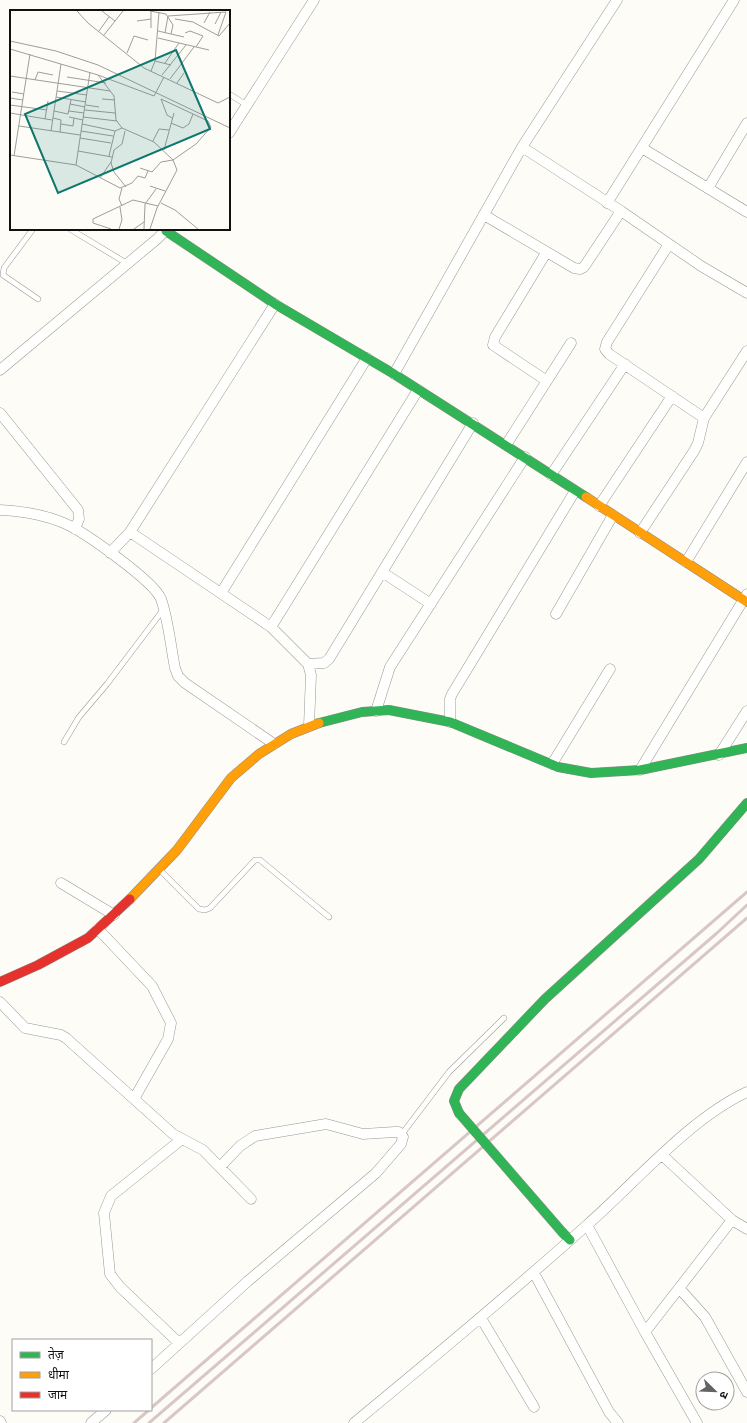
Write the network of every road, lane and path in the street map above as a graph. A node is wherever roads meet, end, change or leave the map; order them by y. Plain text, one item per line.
1 (314, 0) edge
2 (617, 0) edge
3 (734, 0) edge
4 (230, 95) edge
5 (247, 105) junction
6 (747, 123) edge
7 (230, 131) edge
8 (522, 147) junction
9 (642, 148) junction
10 (708, 188) junction
11 (607, 203) junction
12 (621, 211) junction
13 (747, 212) edge
14 (484, 215) junction
15 (32, 230) edge
16 (72, 230) edge
17 (167, 230) edge
18 (669, 244) junction
19 (546, 253) junction
20 (128, 264) junction
21 (747, 293) edge
22 (38, 299) dead end
23 (275, 304) junction
24 (571, 343) dead end
25 (747, 351) edge
26 (367, 358) junction
27 (625, 364) junction
28 (0, 370) edge
29 (394, 374) junction
30 (547, 381) junction
31 (418, 390) junction
32 (672, 396) junction
33 (0, 413) edge
34 (704, 418) junction
35 (473, 423) junction
36 (506, 445) junction
37 (525, 457) junction
38 (747, 462) edge
39 (551, 475) junction
40 (575, 491) junction
41 (599, 506) junction
42 (0, 510) edge
43 (613, 515) junction
44 (75, 528) junction
45 (130, 532) junction
46 (640, 533) junction
47 (110, 553) junction
48 (686, 562) junction
49 (382, 572) junction
50 (221, 593) junction
51 (746, 598) edge
52 (430, 604) junction
53 (163, 610) junction
54 (556, 614) dead end
55 (271, 627) junction
56 (308, 664) junction
57 (610, 670) dead end
58 (376, 711) junction
59 (747, 711) edge
60 (450, 722) junction
61 (309, 726) junction
62 (64, 742) dead end
63 (274, 744) junction
64 (747, 748) edge
65 (719, 755) junction
66 (552, 764) junction
67 (640, 770) junction
68 (747, 803) edge
69 (159, 869) junction
70 (61, 883) dead end
71 (114, 915) junction
72 (329, 917) dead end
73 (98, 930) junction
74 (0, 982) edge
75 (0, 1002) edge
76 (504, 1018) dead end
77 (747, 1092) edge
78 (134, 1099) junction
79 (402, 1134) junction
80 (182, 1139) junction
81 (662, 1155) junction
82 (220, 1167) junction
83 (251, 1199) dead end
84 (732, 1220) junction
85 (587, 1225) junction
86 (747, 1229) edge
87 (566, 1236) junction
88 (534, 1273) junction
89 (679, 1288) junction
90 (481, 1318) junction
91 (645, 1332) junction
92 (179, 1344) junction
93 (152, 1368) edge
94 (747, 1392) edge
95 (534, 1407) dead end
96 (105, 1411) edge
97 (91, 1423) edge
98 (354, 1423) edge
99 (618, 1423) edge
100 (698, 1423) edge

1 - 5 street
2 - 8 street
3 - 9 street
4 - 5 lane
5 - 7 street
6 - 10 street
8 - 11 street
8 - 14 street
9 - 10 street
9 - 11 street
10 - 13 street
11 - 12 street
12 - 18 street
12 - 19 street
14 - 19 street
14 - 29 street
15 - 22 lane
16 - 20 lane
17 - 20 street
17 - 23 street
18 - 21 street
18 - 27 street
19 - 30 street
20 - 28 street
23 - 26 street
23 - 45 street
24 - 30 street
25 - 34 street
26 - 29 street
26 - 50 street
27 - 32 street
27 - 39 street
29 - 31 street
30 - 36 street
31 - 35 street
31 - 55 street
32 - 34 street
32 - 41 street
33 - 44 street
34 - 46 street
35 - 36 street
35 - 49 street
36 - 37 street
37 - 39 street
37 - 52 street
38 - 48 street
39 - 40 street
40 - 41 street
40 - 60 street
41 - 43 street
42 - 44 street
43 - 46 street
43 - 54 street
44 - 47 street
45 - 47 street
45 - 50 street
46 - 48 street
47 - 53 street
48 - 51 street
49 - 52 street
49 - 56 street
50 - 55 street
51 - 67 street
52 - 58 street
53 - 62 lane
53 - 63 street
55 - 56 street
56 - 61 street
57 - 66 street
58 - 60 street
58 - 61 street
59 - 65 street
60 - 66 street
61 - 63 street
63 - 69 street
64 - 65 street
65 - 67 street
66 - 67 street
68 - 87 street, bridge
69 - 71 street
69 - 72 lane
70 - 71 street
71 - 73 street
73 - 74 street
73 - 78 street
75 - 78 street
76 - 79 lane
77 - 81 street
78 - 80 street
79 - 82 street
79 - 92 street
80 - 82 street
80 - 92 street
81 - 84 street
81 - 85 street
82 - 83 street
84 - 86 street
84 - 89 street
85 - 87 street
85 - 91 street
87 - 88 street
88 - 90 street
88 - 99 street
89 - 91 street
89 - 94 street
90 - 95 street
90 - 98 street
91 - 100 street
92 - 93 street
96 - 97 street

